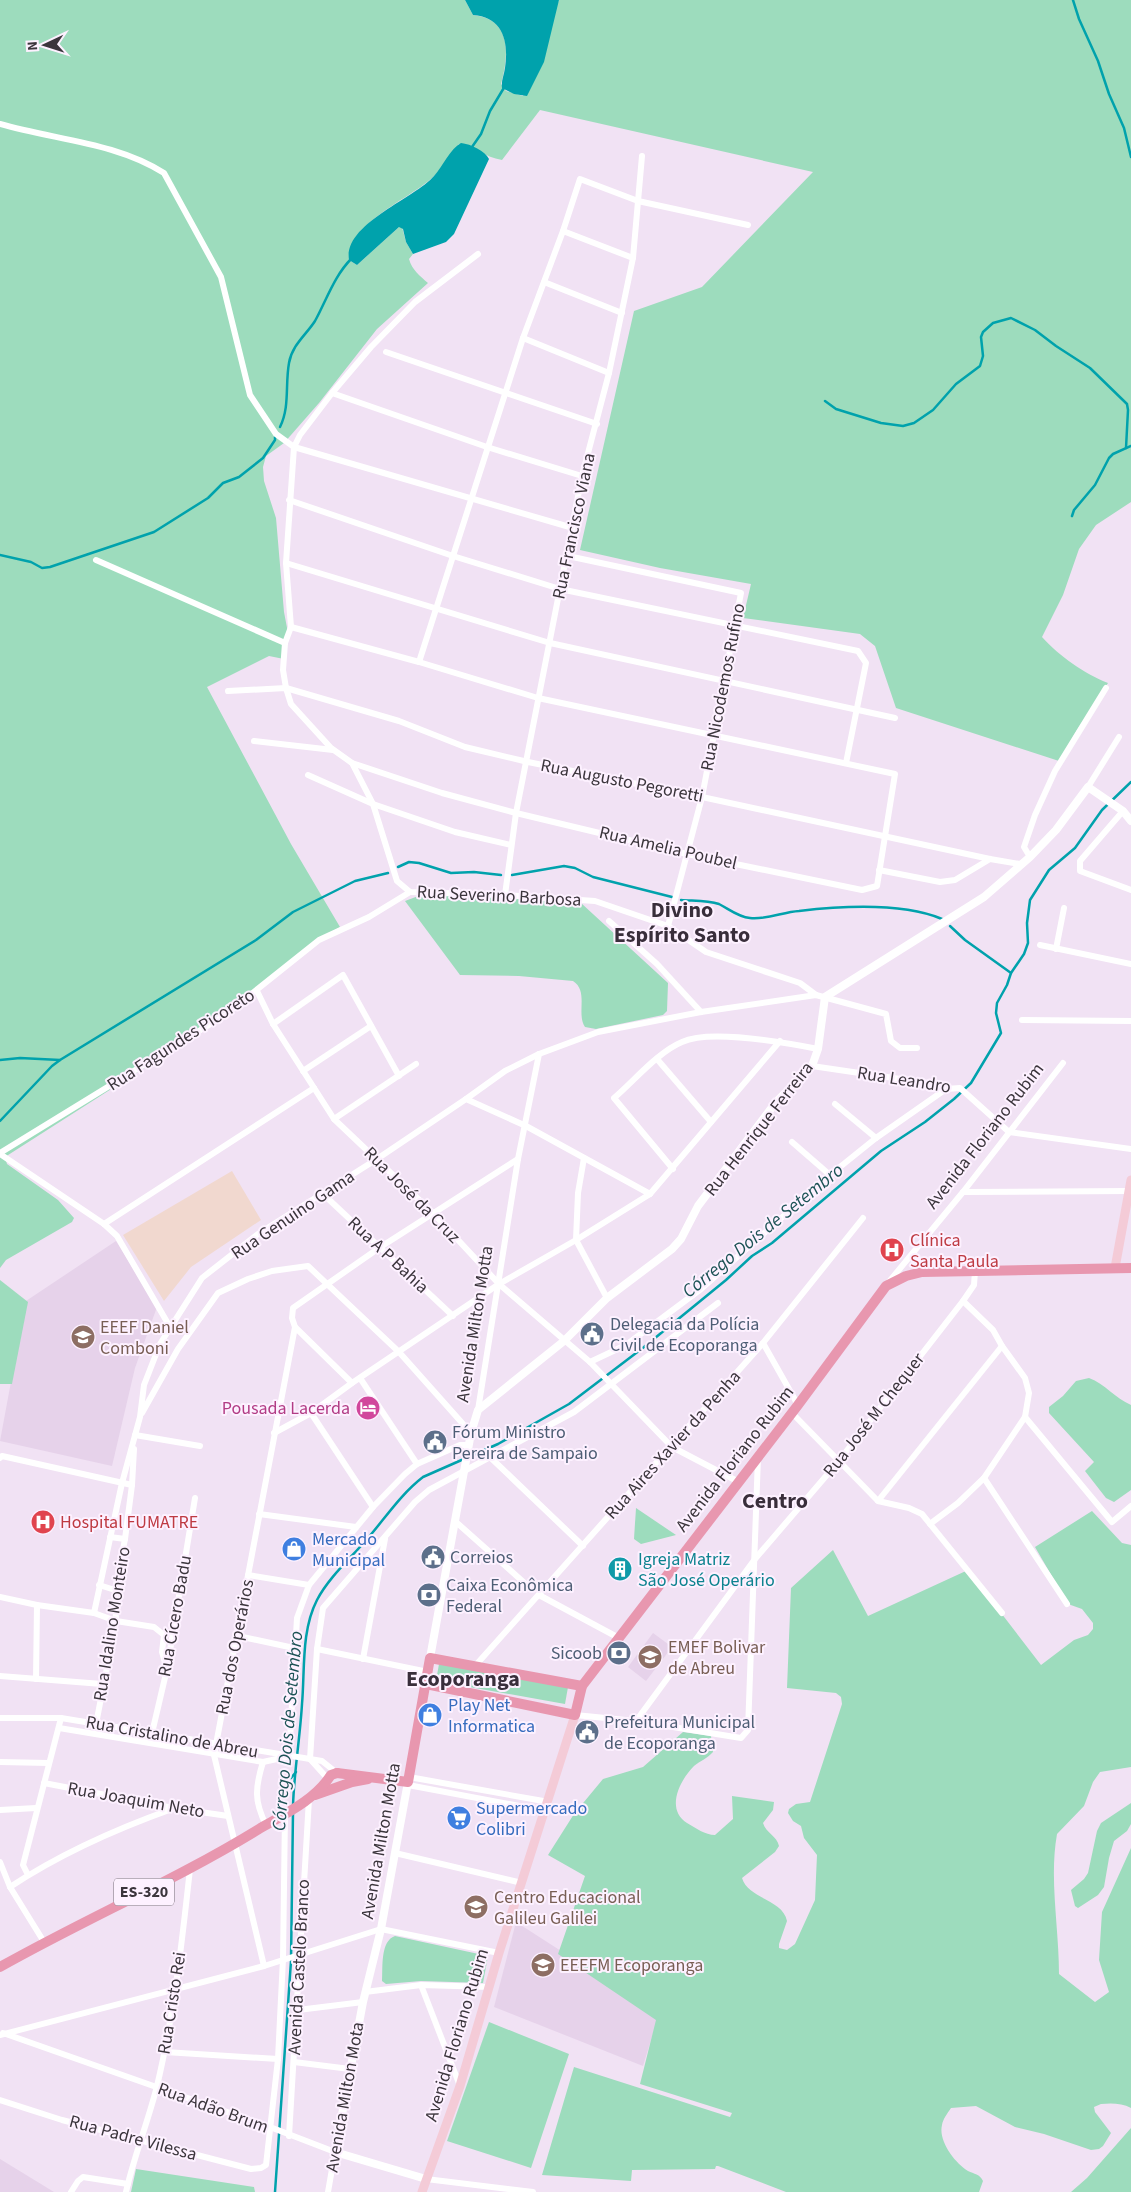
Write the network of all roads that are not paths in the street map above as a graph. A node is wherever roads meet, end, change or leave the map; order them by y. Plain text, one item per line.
1 (0, 124) edge
2 (642, 156) dead end
3 (638, 201) junction
4 (748, 225) dead end
5 (564, 231) junction
6 (478, 254) dead end
7 (633, 258) junction
8 (544, 282) junction
9 (622, 313) junction
10 (523, 338) junction
11 (386, 352) dead end
12 (609, 373) junction
13 (506, 392) junction
14 (332, 393) junction
15 (597, 424) junction
16 (294, 447) junction
17 (488, 447) junction
18 (582, 476) junction
19 (471, 499) junction
20 (289, 500) junction
21 (573, 528) junction
22 (453, 556) junction
23 (568, 556) junction
24 (96, 560) dead end
25 (286, 563) junction
26 (560, 589) junction
27 (437, 609) junction
28 (734, 626) junction
29 (291, 627) junction
30 (285, 643) junction
31 (550, 643) junction
32 (419, 662) junction
33 (724, 682) junction
34 (286, 688) junction
35 (1106, 688) dead end
36 (228, 691) dead end
37 (538, 698) junction
38 (856, 710) junction
39 (895, 718) dead end
40 (714, 736) junction
41 (1119, 737) dead end
42 (254, 742) dead end
43 (333, 750) junction
44 (528, 762) junction
45 (352, 763) junction
46 (846, 764) junction
47 (308, 775) dead end
48 (1088, 787) junction
49 (702, 797) junction
50 (374, 804) junction
51 (1123, 811) junction
52 (516, 813) junction
53 (1131, 821) edge
54 (885, 835) junction
55 (511, 845) junction
56 (687, 854) junction
57 (1030, 857) junction
58 (990, 860) junction
59 (1020, 864) junction
60 (879, 870) junction
61 (1131, 890) edge
62 (410, 892) junction
63 (505, 895) junction
64 (1064, 908) dead end
65 (608, 921) dead end
66 (668, 926) junction
67 (1040, 945) dead end
68 (1056, 949) junction
69 (1131, 964) edge
70 (257, 991) junction
71 (816, 995) junction
72 (825, 997) junction
73 (701, 1012) junction
74 (1022, 1020) dead end
75 (1131, 1021) edge
76 (272, 1024) junction
77 (371, 1026) junction
78 (780, 1041) junction
79 (917, 1048) dead end
80 (818, 1049) junction
81 (539, 1054) junction
82 (657, 1059) junction
83 (1063, 1063) dead end
84 (416, 1064) dead end
85 (812, 1066) junction
86 (303, 1071) junction
87 (399, 1076) junction
88 (314, 1088) junction
89 (946, 1089) junction
90 (466, 1099) junction
91 (835, 1104) dead end
92 (334, 1119) junction
93 (711, 1122) junction
94 (526, 1126) junction
95 (1009, 1132) junction
96 (876, 1138) junction
97 (792, 1142) dead end
98 (1131, 1149) edge
99 (0, 1154) edge
100 (584, 1158) junction
101 (377, 1159) junction
102 (518, 1159) junction
103 (673, 1169) junction
104 (830, 1175) junction
105 (1131, 1180) edge
106 (1129, 1190) junction
107 (963, 1192) junction
108 (323, 1194) junction
109 (650, 1194) junction
110 (433, 1213) junction
111 (864, 1218) dead end
112 (104, 1224) junction
113 (576, 1240) junction
114 (379, 1248) junction
115 (914, 1252) junction
116 (1115, 1268) junction
117 (1131, 1268) edge
118 (974, 1271) junction
119 (922, 1272) junction
120 (329, 1284) junction
121 (499, 1284) junction
122 (886, 1286) junction
123 (607, 1298) junction
124 (964, 1302) junction
125 (718, 1304) dead end
126 (453, 1316) junction
127 (170, 1327) junction
128 (295, 1327) junction
129 (564, 1340) junction
130 (763, 1342) junction
131 (1002, 1346) junction
132 (399, 1352) junction
133 (590, 1362) junction
134 (360, 1378) junction
135 (352, 1382) junction
136 (610, 1384) junction
137 (795, 1409) junction
138 (478, 1410) junction
139 (311, 1414) junction
140 (140, 1417) junction
141 (1026, 1417) junction
142 (274, 1433) junction
143 (471, 1433) junction
144 (135, 1435) junction
145 (469, 1445) junction
146 (200, 1446) dead end
147 (672, 1447) junction
148 (758, 1454) junction
149 (1, 1457) edge
150 (491, 1458) junction
151 (838, 1462) junction
152 (418, 1464) junction
153 (466, 1471) junction
154 (984, 1478) junction
155 (739, 1482) junction
156 (122, 1483) junction
157 (132, 1485) junction
158 (195, 1498) dead end
159 (878, 1501) junction
160 (1131, 1506) edge
161 (373, 1507) junction
162 (259, 1514) junction
163 (456, 1522) junction
164 (930, 1524) junction
165 (356, 1528) junction
166 (110, 1537) junction
167 (385, 1538) junction
168 (125, 1539) junction
169 (583, 1546) junction
170 (755, 1559) junction
171 (248, 1575) junction
172 (99, 1585) junction
173 (309, 1585) junction
174 (529, 1587) dead end
175 (115, 1590) junction
176 (539, 1595) junction
177 (0, 1597) edge
178 (1067, 1604) dead end
179 (36, 1605) junction
180 (94, 1613) junction
181 (1002, 1613) dead end
182 (116, 1621) junction
183 (238, 1636) junction
184 (619, 1638) junction
185 (294, 1648) junction
186 (317, 1649) junction
187 (430, 1658) junction
188 (363, 1659) junction
189 (475, 1666) junction
190 (167, 1669) junction
191 (428, 1672) junction
192 (0, 1676) edge
193 (36, 1678) junction
194 (102, 1684) junction
195 (426, 1684) junction
196 (582, 1686) junction
197 (575, 1716) junction
198 (0, 1718) edge
199 (61, 1718) junction
200 (636, 1721) junction
201 (96, 1724) junction
202 (59, 1728) junction
203 (152, 1733) junction
204 (216, 1745) junction
205 (214, 1755) junction
206 (290, 1756) junction
207 (310, 1759) junction
208 (0, 1762) edge
209 (49, 1762) junction
210 (263, 1762) junction
211 (337, 1772) junction
212 (374, 1778) junction
213 (329, 1780) junction
214 (409, 1781) junction
215 (44, 1783) junction
216 (446, 1784) junction
217 (339, 1787) junction
218 (470, 1788) junction
219 (444, 1792) junction
220 (495, 1792) junction
221 (468, 1797) junction
222 (308, 1799) junction
223 (493, 1801) junction
224 (548, 1802) junction
225 (36, 1808) junction
226 (173, 1808) junction
227 (0, 1810) edge
228 (546, 1812) junction
229 (285, 1813) junction
230 (228, 1816) junction
231 (266, 1825) junction
232 (235, 1844) junction
233 (395, 1853) junction
234 (0, 1862) edge
235 (190, 1869) junction
236 (28, 1876) junction
237 (522, 1883) junction
238 (10, 1887) junction
239 (381, 1929) junction
240 (44, 1942) junction
241 (500, 1953) junction
242 (299, 1954) junction
243 (285, 1958) junction
244 (264, 1966) junction
245 (0, 1967) edge
246 (421, 1985) junction
247 (490, 1987) junction
248 (176, 1988) junction
249 (365, 1992) junction
250 (363, 2002) junction
251 (298, 2010) junction
252 (1, 2033) edge
253 (165, 2052) junction
254 (278, 2059) junction
255 (294, 2062) junction
256 (350, 2069) junction
257 (460, 2086) junction
258 (157, 2088) junction
259 (0, 2100) edge
260 (272, 2128) junction
261 (286, 2135) junction
262 (142, 2141) junction
263 (335, 2152) junction
264 (266, 2165) joint
265 (426, 2179) junction
266 (128, 2184) junction
267 (71, 2192) edge
268 (126, 2192) edge
269 (328, 2192) edge
270 (422, 2192) edge
271 (533, 2192) edge

1 - 16 street
2 - 3 street, Rua Francisco Viana
3 - 4 street
3 - 5 street
3 - 7 street, Rua Francisco Viana
5 - 7 street
5 - 8 street
6 - 14 street
7 - 9 street, Rua Francisco Viana
8 - 9 street
8 - 10 street
9 - 12 street, Rua Francisco Viana
10 - 12 street
10 - 13 street
11 - 13 street
12 - 15 street, Rua Francisco Viana
13 - 15 street
13 - 17 street
14 - 16 street
14 - 17 street
15 - 18 street, Rua Francisco Viana
16 - 19 street
16 - 20 street, Rua Severino Barbosa
17 - 18 street
17 - 19 street
18 - 21 street, Rua Francisco Viana
19 - 21 street
19 - 22 street
20 - 22 street
20 - 25 street, Rua Severino Barbosa
21 - 23 street, Rua Francisco Viana
22 - 26 street
22 - 27 street
23 - 26 street, Rua Francisco Viana
23 - 28 street, Rua Nicodemos Rufino
24 - 30 street
25 - 27 street
25 - 29 street, Rua Severino Barbosa
26 - 28 street
26 - 31 street, Rua Francisco Viana
27 - 31 street
27 - 32 street
28 - 33 street, Rua Nicodemos Rufino
28 - 38 street
29 - 30 street, Rua Severino Barbosa
29 - 32 street
30 - 34 street, Rua Severino Barbosa
31 - 33 street
31 - 37 street, Rua Francisco Viana
32 - 37 street
33 - 38 street
33 - 40 street, Rua Nicodemos Rufino
34 - 36 street, Rua Augusto Pegoretti
34 - 43 street, Rua Severino Barbosa
34 - 44 street, Rua Augusto Pegoretti
35 - 57 street
37 - 40 street
37 - 44 street, Rua Francisco Viana
38 - 39 street
38 - 46 street
40 - 46 street
40 - 49 street, Rua Nicodemos Rufino
41 - 48 street
42 - 43 street
43 - 45 street, Rua Severino Barbosa
44 - 49 street, Rua Augusto Pegoretti
44 - 52 street, Rua Francisco Viana
45 - 50 street, Rua Severino Barbosa
45 - 52 street, Rua Amelia Poubel
46 - 54 street, Rua Amelia Poubel
47 - 50 street
48 - 51 street
48 - 57 street
49 - 54 street, Rua Augusto Pegoretti
49 - 56 street, Rua Nicodemos Rufino
50 - 55 street
50 - 62 street, Rua Severino Barbosa
51 - 53 street
51 - 61 street
52 - 55 street, Rua Francisco Viana
52 - 56 street, Rua Amelia Poubel
54 - 58 street, Rua Augusto Pegoretti
54 - 60 street, Rua Amelia Poubel
55 - 63 street, Rua Francisco Viana
56 - 60 street, Rua Amelia Poubel
56 - 66 street, Rua Nicodemos Rufino
57 - 59 street
58 - 59 street, Rua Augusto Pegoretti
58 - 60 street
59 - 72 street
62 - 63 street, Rua Severino Barbosa
62 - 70 street, Rua Fagundes Picoreto
63 - 66 street, Rua Severino Barbosa
64 - 68 street
65 - 73 street
66 - 71 street, Rua Severino Barbosa
67 - 68 street
68 - 69 street
70 - 76 street, Rua José da Cruz
70 - 99 street, Rua Fagundes Picoreto
71 - 72 street
71 - 73 street, Rua Genuino Gama
72 - 79 street
72 - 80 street, Rua Henrique Ferreira
73 - 81 street, Rua Genuino Gama
74 - 75 street
76 - 77 street
76 - 86 street, Rua José da Cruz
77 - 86 street
77 - 87 street
78 - 80 street
78 - 82 street
78 - 93 street
80 - 85 street, Rua Henrique Ferreira
81 - 90 street, Rua Genuino Gama
81 - 94 street, Avenida Milton Motta
82 - 93 street
82 - 103 street
83 - 95 street, Avenida Floriano Rubim
84 - 87 street
85 - 89 street, Rua Leandro
85 - 123 street, Rua Henrique Ferreira
86 - 88 street, Rua José da Cruz
87 - 92 street
88 - 92 street, Rua José da Cruz
88 - 112 street
89 - 95 street, Rua Leandro
89 - 96 street
90 - 94 street
90 - 101 street, Rua Genuino Gama
91 - 96 street
92 - 101 street, Rua José da Cruz
93 - 103 street
94 - 100 street
94 - 102 street, Avenida Milton Motta
95 - 98 street
95 - 107 street, Avenida Floriano Rubim
96 - 104 street
97 - 104 street
99 - 112 street
100 - 109 street
100 - 113 street
101 - 108 street, Rua Genuino Gama
101 - 110 street, Rua José da Cruz
102 - 110 street
102 - 121 street, Avenida Milton Motta
103 - 109 street
104 - 133 street
105 - 106 main road
106 - 107 street
106 - 116 main road
107 - 115 street, Avenida Floriano Rubim
108 - 114 street, Rua A P Bahia
108 - 127 street, Rua Genuino Gama
109 - 113 street
110 - 114 street
110 - 121 street, Rua José da Cruz
111 - 130 street, Rua Aires Xavier da Penha
112 - 127 street
113 - 121 street
113 - 123 street
114 - 120 street
114 - 126 street, Rua A P Bahia
115 - 119 street
115 - 122 street, Avenida Floriano Rubim
116 - 117 main road
116 - 118 main road
118 - 119 main road
118 - 124 street, Rua José M Chequer
119 - 122 main road
120 - 128 street, Rua dos Operários
120 - 132 street
120 - 140 street
121 - 126 street
121 - 129 street, Rua José da Cruz
121 - 138 street, Avenida Milton Motta
122 - 137 main road, Avenida Floriano Rubim
123 - 129 street, Rua Henrique Ferreira
124 - 131 street
124 - 151 street, Rua José M Chequer
125 - 136 street
126 - 132 street
127 - 140 street, Rua Genuino Gama
128 - 135 street
128 - 142 street, Rua dos Operários
129 - 133 street, Rua José da Cruz
129 - 138 street, Rua Henrique Ferreira
130 - 137 street
130 - 147 street, Rua Aires Xavier da Penha
131 - 141 street
131 - 159 street
132 - 134 street
132 - 143 street
133 - 136 street, Rua José da Cruz
134 - 135 street
134 - 152 street
135 - 139 street
136 - 147 street, Rua José da Cruz
136 - 150 street
137 - 148 main road, Avenida Floriano Rubim
137 - 151 street
138 - 143 street, Avenida Milton Motta
139 - 142 street
139 - 161 street
140 - 144 street, Rua Idalino Monteiro
141 - 154 street
141 - 160 street
142 - 162 street, Rua dos Operários
143 - 145 street, Avenida Milton Motta
144 - 146 street
144 - 156 street, Rua Idalino Monteiro
144 - 157 street, Rua Idalino Monteiro
145 - 152 street
145 - 153 street, Avenida Milton Motta
147 - 155 street, Rua José da Cruz
147 - 169 street, Rua Aires Xavier da Penha
148 - 155 main road, Avenida Floriano Rubim
148 - 170 street
149 - 156 street
150 - 153 street
150 - 169 street
151 - 159 street
151 - 170 street, Rua José M Chequer
152 - 161 street
153 - 163 street, Avenida Milton Motta
153 - 167 street
154 - 164 street
154 - 178 street
155 - 184 main road, Avenida Floriano Rubim
156 - 157 street
156 - 166 street, Rua Idalino Monteiro
157 - 168 street, Rua Idalino Monteiro
158 - 190 street, Rua Cícero Badu
159 - 164 street
161 - 165 street
162 - 165 street
162 - 171 street, Rua dos Operários
163 - 174 street
163 - 187 street, Avenida Milton Motta
164 - 181 street
165 - 173 street
166 - 168 street
166 - 172 street, Rua Idalino Monteiro
167 - 186 street
167 - 188 street
168 - 175 street, Rua Idalino Monteiro
169 - 176 street, Rua Aires Xavier da Penha
170 - 200 street, Rua José M Chequer
170 - 200 street
171 - 173 street
171 - 183 street, Rua dos Operários
172 - 175 street
172 - 180 street, Rua Idalino Monteiro
173 - 185 street
175 - 182 street, Rua Idalino Monteiro
176 - 184 street
176 - 189 street, Rua Aires Xavier da Penha
177 - 179 street
179 - 180 street
179 - 193 street
180 - 182 street
182 - 190 street
182 - 194 street, Rua Idalino Monteiro
183 - 185 street
183 - 204 street, Rua dos Operários
184 - 196 main road, Avenida Floriano Rubim
185 - 206 street
186 - 188 street
186 - 207 street
187 - 189 main road
187 - 191 main road, Avenida Milton Motta
188 - 191 street
189 - 196 main road
190 - 203 street, Rua Cícero Badu
191 - 195 main road, Avenida Milton Motta
192 - 193 street
193 - 194 street
194 - 201 street, Rua Idalino Monteiro
195 - 197 main road
195 - 214 main road, Avenida Milton Motta
196 - 197 main road
197 - 200 street
197 - 224 main road, Avenida Floriano Rubim
198 - 199 street, Rua Cristalino de Abreu
199 - 201 street, Rua Cristalino de Abreu
199 - 202 street
201 - 203 street, Rua Cristalino de Abreu
202 - 205 street, Rua Cristalino de Abreu
202 - 209 street
203 - 204 street, Rua Cristalino de Abreu
204 - 205 street, Rua dos Operários
204 - 206 street, Rua Cristalino de Abreu
205 - 210 street, Rua Cristalino de Abreu
205 - 230 street, Rua dos Operários
206 - 207 street
206 - 210 street, Rua Cristalino de Abreu
207 - 211 street
207 - 213 street
208 - 209 street
209 - 215 street
210 - 231 street
211 - 212 main road, ES-320
211 - 213 main road, ES-320
211 - 217 main road
212 - 214 main road, ES-320
212 - 217 main road, ES-320
213 - 217 main road
213 - 222 main road, ES-320
214 - 216 street
214 - 219 street
214 - 233 street, Avenida Milton Motta
215 - 225 street
215 - 226 street, Rua Joaquim Neto
216 - 218 street
216 - 219 street
217 - 222 main road, ES-320
218 - 220 street
218 - 221 street
219 - 221 street
220 - 223 street
220 - 224 street
221 - 223 street
222 - 229 main road, ES-320
222 - 242 street, Avenida Castelo Branco
223 - 228 street
224 - 228 main road, Avenida Floriano Rubim
225 - 227 street
225 - 236 street
226 - 230 street, Rua Joaquim Neto
226 - 236 street
228 - 237 main road, Avenida Floriano Rubim
229 - 231 main road, ES-320
229 - 243 street, Avenida Castelo Branco
230 - 232 street, Rua dos Operários
231 - 232 main road, ES-320
232 - 235 main road, ES-320
232 - 244 street, Rua dos Operários
233 - 237 street
233 - 239 street, Avenida Milton Motta
234 - 238 street
235 - 240 main road, ES-320
235 - 248 street, Rua Cristo Rei
236 - 238 street
237 - 241 main road, Avenida Floriano Rubim
238 - 240 street
239 - 241 street
239 - 242 street
239 - 249 street, Avenida Milton Motta
240 - 245 main road, ES-320
241 - 247 main road, Avenida Floriano Rubim
242 - 243 street
242 - 251 street, Avenida Castelo Branco
243 - 244 street
243 - 254 street, Avenida Castelo Branco
244 - 248 street
246 - 247 street
246 - 249 street
246 - 257 street
247 - 257 main road, Avenida Floriano Rubim
248 - 252 street
248 - 253 street, Rua Cristo Rei
249 - 250 street, Avenida Milton Motta
250 - 251 street
250 - 256 street, Avenida Milton Mota
251 - 255 street, Avenida Castelo Branco
252 - 258 street, Rua Adão Brum
253 - 254 street
253 - 258 street, Rua Cristo Rei
254 - 260 street, Avenida Castelo Branco
255 - 256 street
255 - 261 street, Avenida Castelo Branco
256 - 263 street, Avenida Milton Mota
257 - 265 main road, Avenida Floriano Rubim
258 - 260 street, Rua Adão Brum
258 - 262 street, Rua Cristo Rei
259 - 262 street, Rua Padre Vilessa
260 - 261 street, Rua Adão Brum
260 - 264 street, Avenida Castelo Branco
261 - 263 street, Rua Adão Brum
262 - 264 street, Rua Padre Vilessa
262 - 266 street, Rua Cristo Rei
263 - 265 street, Rua Adão Brum
263 - 269 street, Avenida Milton Mota
265 - 270 main road, Avenida Floriano Rubim
265 - 271 street
266 - 267 street
266 - 268 street, Rua Cristo Rei

